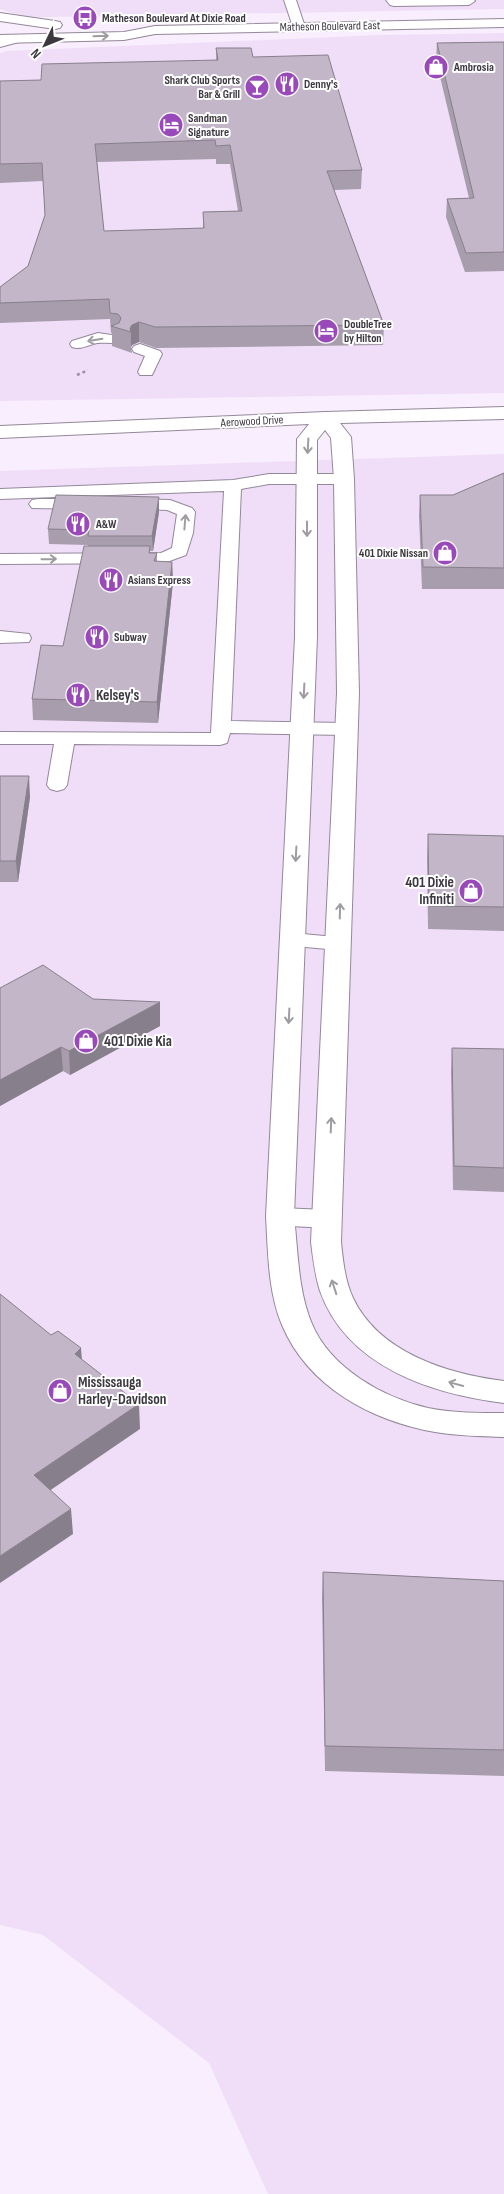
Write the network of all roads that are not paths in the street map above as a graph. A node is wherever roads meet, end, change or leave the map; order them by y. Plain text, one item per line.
1 (290, 0) edge
2 (392, 0) edge
3 (469, 0) edge
4 (0, 17) edge
5 (476, 23) junction
6 (504, 23) edge
7 (55, 25) junction
8 (0, 26) edge
9 (299, 27) junction
10 (155, 30) junction
11 (5, 40) edge
12 (112, 339) edge
13 (78, 344) dead end
14 (140, 349) dead end
15 (146, 372) dead end
16 (504, 413) edge
17 (325, 418) junction
18 (0, 432) edge
19 (344, 479) junction
20 (308, 480) junction
21 (234, 485) junction
22 (0, 494) edge
23 (38, 504) dead end
24 (0, 559) edge
25 (0, 638) edge
26 (22, 638) dead end
27 (221, 727) junction
28 (302, 729) junction
29 (346, 729) junction
30 (0, 738) edge
31 (65, 739) junction
32 (57, 785) dead end
33 (292, 940) junction
34 (338, 943) junction
35 (280, 1216) junction
36 (328, 1218) junction
37 (504, 1392) edge
38 (504, 1425) edge

1 - 9 lane
2 - 3 lane
3 - 5 lane
4 - 7 street
5 - 6 street, Matheson Boulevard East
5 - 9 street, Matheson Boulevard East
7 - 8 street, Matheson Boulevard East
7 - 10 street, Matheson Boulevard East
9 - 10 street, Matheson Boulevard East
11 -> 10 street, Matheson Boulevard East
12 -> 13 lane
14 - 15 lane
16 - 17 street, Aerowood Drive
17 - 18 street, Aerowood Drive
17 - 19 street
17 -> 20 street
19 - 20 lane
19 - 29 street
20 - 21 lane
20 -> 28 street
21 - 22 lane
21 - 27 lane
24 -> 23 lane
25 - 26 lane
27 - 28 lane
27 - 31 lane
28 - 29 lane
28 -> 33 street
34 -> 29 street
30 - 31 lane
31 - 32 lane
33 - 34 lane
33 -> 35 street
36 -> 34 street
35 - 36 lane
35 - 38 street
37 -> 36 street

